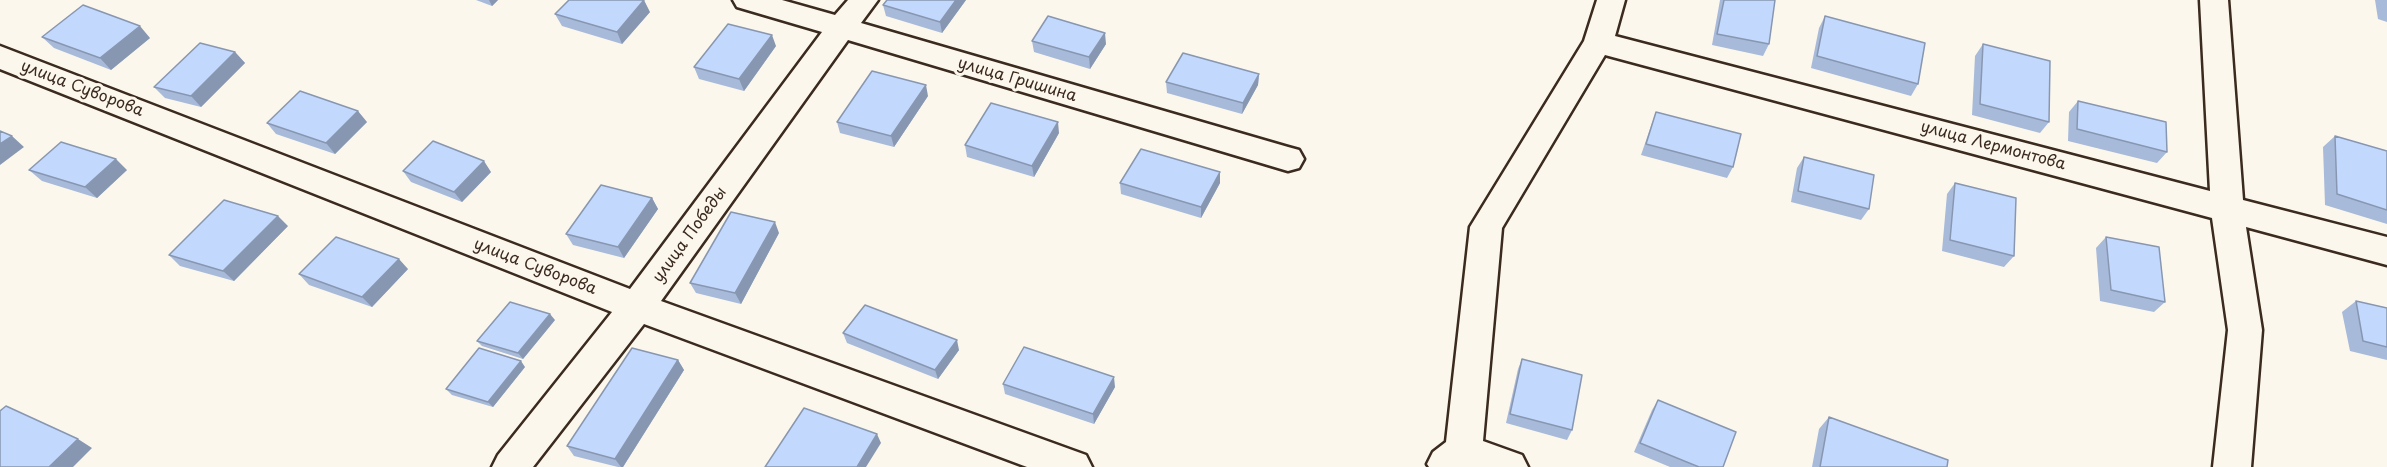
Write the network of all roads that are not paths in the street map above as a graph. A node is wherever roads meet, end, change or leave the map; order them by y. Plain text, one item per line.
1 (747, 0) edge
2 (864, 0) edge
3 (1611, 0) edge
4 (2214, 0) edge
5 (840, 29) junction
6 (1598, 42) junction
7 (0, 57) edge
8 (1288, 159) dead end
9 (2227, 208) junction
10 (2387, 251) edge
11 (637, 308) junction
12 (1455, 462) edge
13 (511, 467) edge
14 (1073, 467) edge
15 (1509, 467) edge
16 (2232, 467) edge

1 - 5 street, улица Гришина
2 - 5 street, улица Победы
3 - 6 street
4 - 9 street
5 - 8 street, улица Гришина
5 - 11 street, улица Победы
6 - 9 street, улица Лермонтова
6 - 12 street
7 - 11 street, улица Суворова
9 - 10 street, улица Лермонтова
9 - 16 street
11 - 13 street, улица Победы
11 - 14 street, улица Суворова
12 - 15 street

